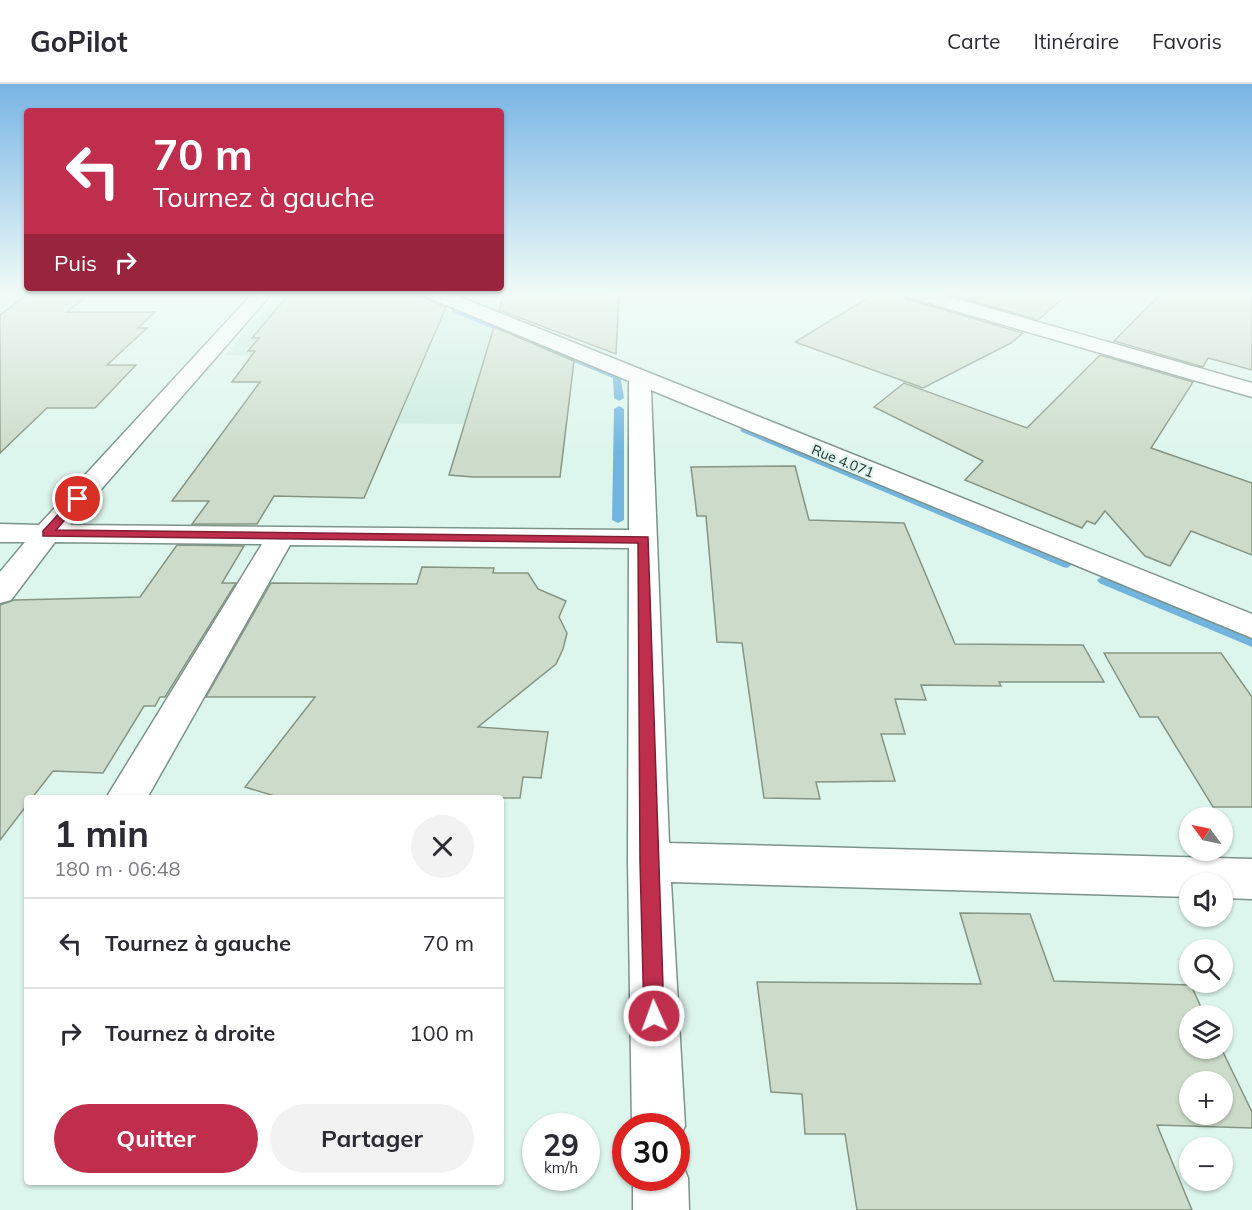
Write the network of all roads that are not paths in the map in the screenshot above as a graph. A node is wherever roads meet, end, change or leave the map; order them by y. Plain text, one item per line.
1 (216, 346) edge
2 (561, 346) edge
3 (1097, 346) edge
4 (640, 378) junction
5 (1252, 390) edge
6 (0, 533) edge
7 (47, 533) junction
8 (281, 536) junction
9 (644, 539) junction
10 (0, 593) edge
11 (1252, 627) edge
12 (128, 795) edge
13 (649, 862) junction
14 (1252, 879) edge
15 (658, 1113) edge
16 (660, 1191) edge
17 (661, 1210) edge

1 - 7 street
2 - 4 street, Rue 4.071
3 - 5 street
4 - 9 street
4 - 11 street, Rue 4.071
6 - 7 street
7 - 8 street
7 - 10 street
8 - 9 street
8 - 12 street
9 - 13 street
13 - 14 street
13 - 15 street
16 - 17 street

